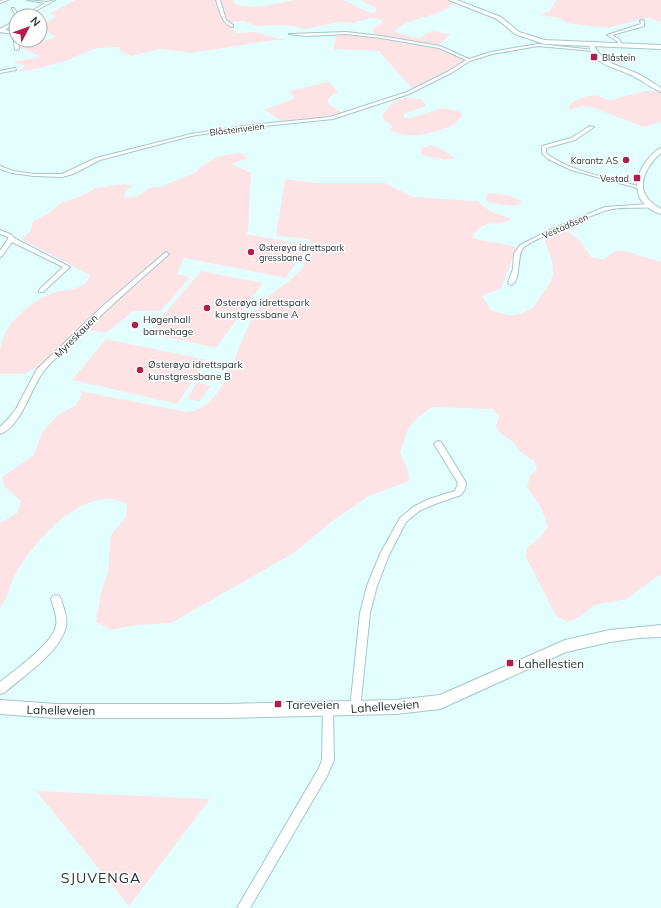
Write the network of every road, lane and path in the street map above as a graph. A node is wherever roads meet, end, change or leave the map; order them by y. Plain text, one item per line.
1 (6, 0) edge
2 (29, 0) edge
3 (53, 0) edge
4 (218, 0) edge
5 (452, 0) edge
6 (0, 2) edge
7 (48, 3) junction
8 (39, 8) edge
9 (642, 21) dead end
10 (232, 26) dead end
11 (1, 30) edge
12 (291, 34) dead end
13 (622, 46) junction
14 (661, 47) edge
15 (592, 48) junction
16 (17, 49) dead end
17 (469, 60) junction
18 (15, 69) dead end
19 (0, 72) edge
20 (661, 90) edge
21 (592, 127) dead end
22 (661, 150) edge
23 (0, 167) edge
24 (639, 188) junction
25 (649, 206) junction
26 (661, 212) edge
27 (0, 232) edge
28 (11, 239) junction
29 (166, 254) dead end
30 (0, 255) edge
31 (511, 283) dead end
32 (41, 291) dead end
33 (0, 431) edge
34 (438, 444) dead end
35 (56, 599) dead end
36 (661, 631) edge
37 (0, 689) edge
38 (0, 707) edge
39 (328, 709) junction
40 (355, 709) junction
41 (242, 908) edge

1 - 6 street
2 - 7 street
3 - 7 street
4 - 10 street
5 - 15 main road
7 - 8 street
9 - 13 street
11 - 16 street
12 - 17 street
13 - 14 main road
13 - 15 main road
15 - 17 street, Blåsteinveien
15 - 20 street
17 - 23 street, Blåsteinveien
18 - 19 street
21 - 24 street
22 - 24 street
24 - 25 street
25 - 26 street
25 - 31 street, Vestadåsen
27 - 28 street
28 - 30 street
28 - 32 street
29 - 33 street, Myreskauen
34 - 40 street
35 - 37 street
36 - 40 street, Lahelleveien
38 - 39 street, Lahelleveien
39 - 40 street, Lahelleveien
39 - 41 street

